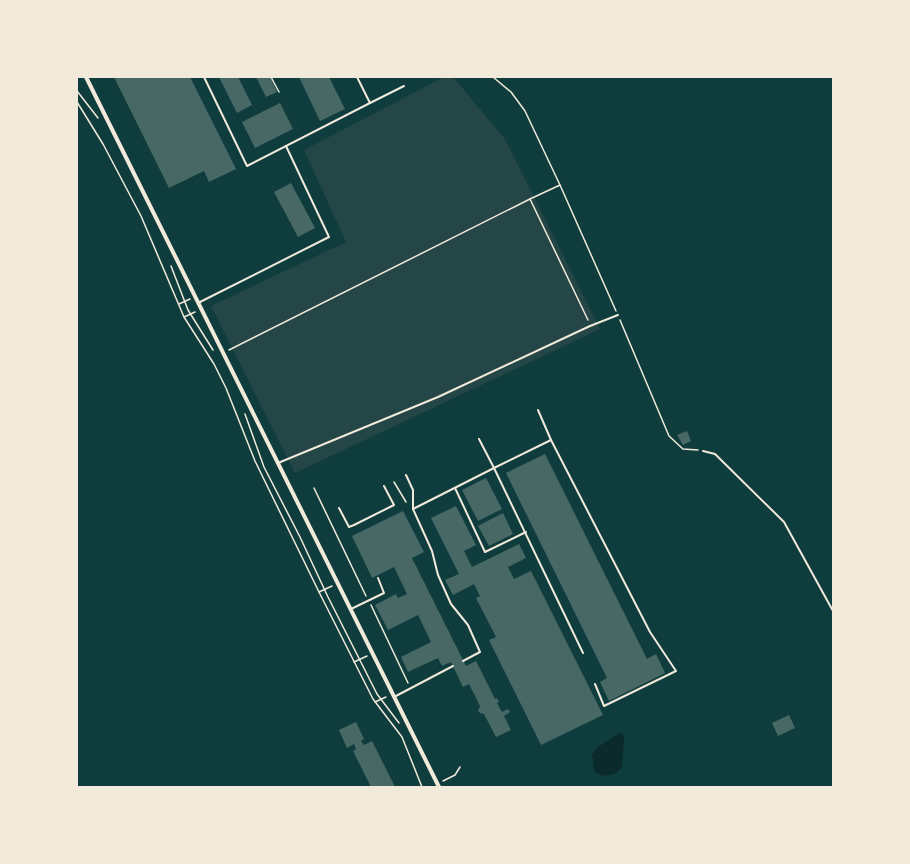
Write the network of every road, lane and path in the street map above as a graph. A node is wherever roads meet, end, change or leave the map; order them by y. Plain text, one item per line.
1 (86, 77) edge
2 (204, 77) edge
3 (271, 77) edge
4 (357, 77) edge
5 (493, 77) edge
6 (404, 86) dead end
7 (77, 91) edge
8 (279, 92) dead end
9 (77, 102) edge
10 (370, 103) junction
11 (101, 122) dead end
12 (286, 146) junction
13 (560, 185) junction
14 (530, 199) junction
15 (170, 261) dead end
16 (183, 302) junction
17 (198, 303) junction
18 (178, 304) junction
19 (190, 314) junction
20 (618, 315) junction
21 (184, 317) junction
22 (590, 326) junction
23 (214, 352) dead end
24 (224, 353) junction
25 (538, 410) dead end
26 (245, 413) dead end
27 (479, 439) dead end
28 (551, 440) junction
29 (704, 450) joint
30 (278, 463) junction
31 (494, 468) junction
32 (406, 475) dead end
33 (394, 482) dead end
34 (384, 486) dead end
35 (314, 488) dead end
36 (455, 488) junction
37 (339, 508) dead end
38 (412, 509) junction
39 (526, 532) junction
40 (378, 578) dead end
41 (324, 590) junction
42 (319, 592) junction
43 (368, 601) junction
44 (351, 609) junction
45 (833, 611) edge
46 (583, 653) dead end
47 (359, 659) junction
48 (463, 661) dead end
49 (354, 662) junction
50 (453, 666) dead end
51 (594, 684) dead end
52 (411, 688) junction
53 (394, 697) junction
54 (381, 699) junction
55 (375, 702) junction
56 (400, 725) dead end
57 (460, 767) dead end
58 (438, 785) edge
59 (422, 787) edge

1 - 17 street
2 - 12 lane
3 - 8 path
4 - 10 lane
5 - 13 path
6 - 10 lane
7 - 11 path
9 - 18 path
10 - 12 lane
12 - 17 lane
13 - 14 path
13 - 20 path
14 - 22 path
14 - 24 path
15 - 16 path
16 - 18 path
16 - 19 path
17 - 24 street
18 - 21 path
19 - 21 path
19 - 23 path
20 - 22 lane
20 - 29 path
21 - 42 path
22 - 30 lane
24 - 30 street
25 - 28 lane
26 - 41 path
27 - 31 lane
28 - 31 lane
28 - 51 lane
29 - 45 lane
30 - 44 street
31 - 36 lane
31 - 39 lane
32 - 38 lane
33 - 38 path
34 - 37 lane
35 - 43 path
36 - 38 lane
36 - 39 lane
38 - 48 lane
39 - 46 lane
40 - 43 lane
41 - 42 path
41 - 47 path
42 - 49 path
43 - 44 lane
43 - 52 path
44 - 53 street
47 - 49 path
47 - 54 path
49 - 55 path
50 - 52 lane
52 - 53 lane
53 - 58 street
54 - 55 path
54 - 56 path
55 - 59 path
57 - 58 path

